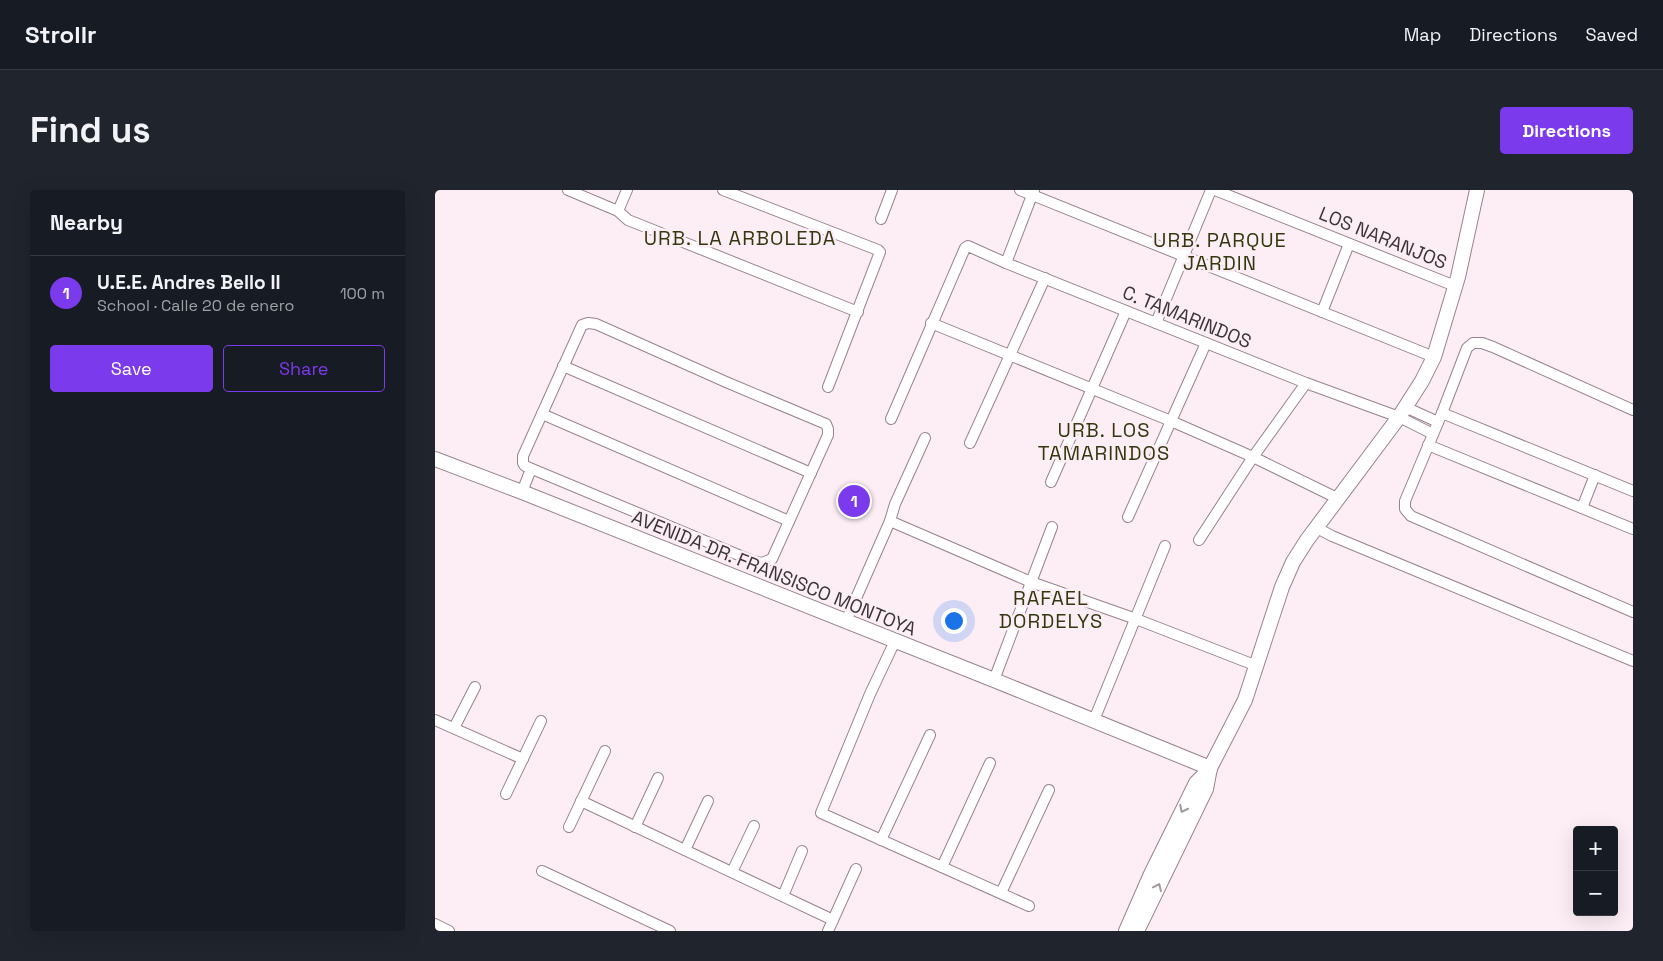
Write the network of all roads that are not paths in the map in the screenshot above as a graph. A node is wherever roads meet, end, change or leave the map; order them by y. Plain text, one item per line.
1 (569, 190) edge
2 (627, 190) edge
3 (723, 190) edge
4 (892, 190) edge
5 (1020, 190) edge
6 (1211, 190) edge
7 (1215, 190) edge
8 (1477, 190) edge
9 (1033, 192) edge
10 (618, 212) junction
11 (881, 219) dead end
12 (1349, 244) junction
13 (1184, 256) junction
14 (1006, 263) junction
15 (1045, 278) junction
16 (1455, 286) junction
17 (1126, 311) junction
18 (858, 312) junction
19 (1322, 312) junction
20 (931, 323) junction
21 (1156, 323) junction
22 (1206, 343) junction
23 (1010, 355) junction
24 (1434, 357) junction
25 (563, 366) junction
26 (1306, 383) junction
27 (828, 387) dead end
28 (1091, 388) junction
29 (1633, 410) edge
30 (1402, 412) junction
31 (542, 414) junction
32 (1440, 417) junction
33 (891, 418) dead end
34 (1171, 421) junction
35 (1433, 434) junction
36 (925, 438) dead end
37 (970, 443) dead end
38 (1428, 445) junction
39 (1253, 457) junction
40 (435, 459) edge
41 (531, 469) junction
42 (811, 473) junction
43 (1595, 476) junction
44 (1051, 482) dead end
45 (1633, 491) edge
46 (522, 492) junction
47 (1339, 499) junction
48 (1582, 508) junction
49 (1128, 517) dead end
50 (890, 520) junction
51 (789, 521) junction
52 (1052, 527) dead end
53 (1317, 528) junction
54 (1633, 529) edge
55 (1199, 540) dead end
56 (1165, 546) dead end
57 (1031, 582) junction
58 (1633, 612) edge
59 (1137, 619) junction
60 (846, 621) junction
61 (895, 641) junction
62 (1633, 661) edge
63 (1257, 666) junction
64 (994, 680) junction
65 (475, 687) dead end
66 (435, 720) edge
67 (1094, 720) junction
68 (541, 721) dead end
69 (454, 728) junction
70 (930, 735) dead end
71 (605, 751) dead end
72 (523, 759) junction
73 (990, 763) dead end
74 (1210, 768) junction
75 (658, 778) dead end
76 (1049, 790) dead end
77 (507, 794) dead end
78 (581, 801) junction
79 (708, 801) dead end
80 (754, 826) dead end
81 (569, 827) dead end
82 (635, 827) junction
83 (881, 840) junction
84 (685, 850) junction
85 (802, 851) dead end
86 (942, 867) junction
87 (857, 869) dead end
88 (542, 871) dead end
89 (733, 872) junction
90 (1001, 894) junction
91 (783, 896) junction
92 (1029, 906) dead end
93 (833, 920) junction
94 (435, 924) edge
95 (449, 931) edge
96 (670, 931) edge
97 (828, 931) edge
98 (1126, 931) edge
99 (1137, 931) edge

1 - 10 street
2 - 10 street
3 - 18 street
4 - 11 street
5 - 9 street
6 - 13 street
7 - 12 street, LOS NARANJOS
8 - 16 main road
9 - 13 street
9 - 14 street
10 - 18 street
12 - 16 street, LOS NARANJOS
12 - 19 street
13 - 19 street
13 - 21 street
14 - 15 street, C. TAMARINDOS
14 - 20 street, C. TAMARINDOS
15 - 17 street, C. TAMARINDOS
15 - 23 street
16 - 24 main road
17 - 21 street, C. TAMARINDOS
17 - 28 street
18 - 27 street
19 - 24 street
20 - 23 street
20 - 33 street
21 - 22 street, C. TAMARINDOS
22 - 26 street, C. TAMARINDOS
22 - 34 street
23 - 28 street
23 - 37 street
24 - 30 main road
25 - 31 street
25 - 42 street
25 - 42 street
26 - 30 street, C. TAMARINDOS
26 - 39 street
28 - 34 street
28 - 44 street
29 - 32 street
30 - 32 street
30 - 35 street
30 - 47 main road
31 - 41 street
31 - 51 street
32 - 35 street
32 - 43 street
34 - 39 street
34 - 49 street
35 - 38 street
36 - 50 street
38 - 48 street
38 - 58 street
39 - 47 street
39 - 55 street
40 - 46 main road, AVENIDA DR. FRANSISCO MONTOYA
41 - 46 street
41 - 51 street
42 - 51 street
43 - 45 street
43 - 48 street
46 - 60 main road, AVENIDA DR. FRANSISCO MONTOYA
47 - 53 main road
48 - 54 street
50 - 57 street
50 - 60 street
52 - 57 street
53 - 62 street
53 - 63 main road
56 - 59 street
57 - 59 street
57 - 64 street
59 - 63 street
59 - 67 street
60 - 61 main road, AVENIDA DR. FRANSISCO MONTOYA
61 - 64 main road, AVENIDA DR. FRANSISCO MONTOYA
61 - 83 street
63 - 74 main road
64 - 67 main road, AVENIDA DR. FRANSISCO MONTOYA
65 - 69 street
66 - 69 street
67 - 74 main road, AVENIDA DR. FRANSISCO MONTOYA
68 - 72 street
69 - 72 street
70 - 83 street
71 - 78 street
72 - 77 street
73 - 86 street
74 -> 98 main road
99 -> 74 main road
75 - 82 street
76 - 90 street
78 - 81 street
78 - 82 street
79 - 84 street
80 - 89 street
82 - 84 street
83 - 86 street
84 - 89 street
85 - 91 street
86 - 90 street
87 - 93 street
88 - 96 street
89 - 91 street
90 - 92 street
91 - 93 street
93 - 97 street
94 - 95 street

